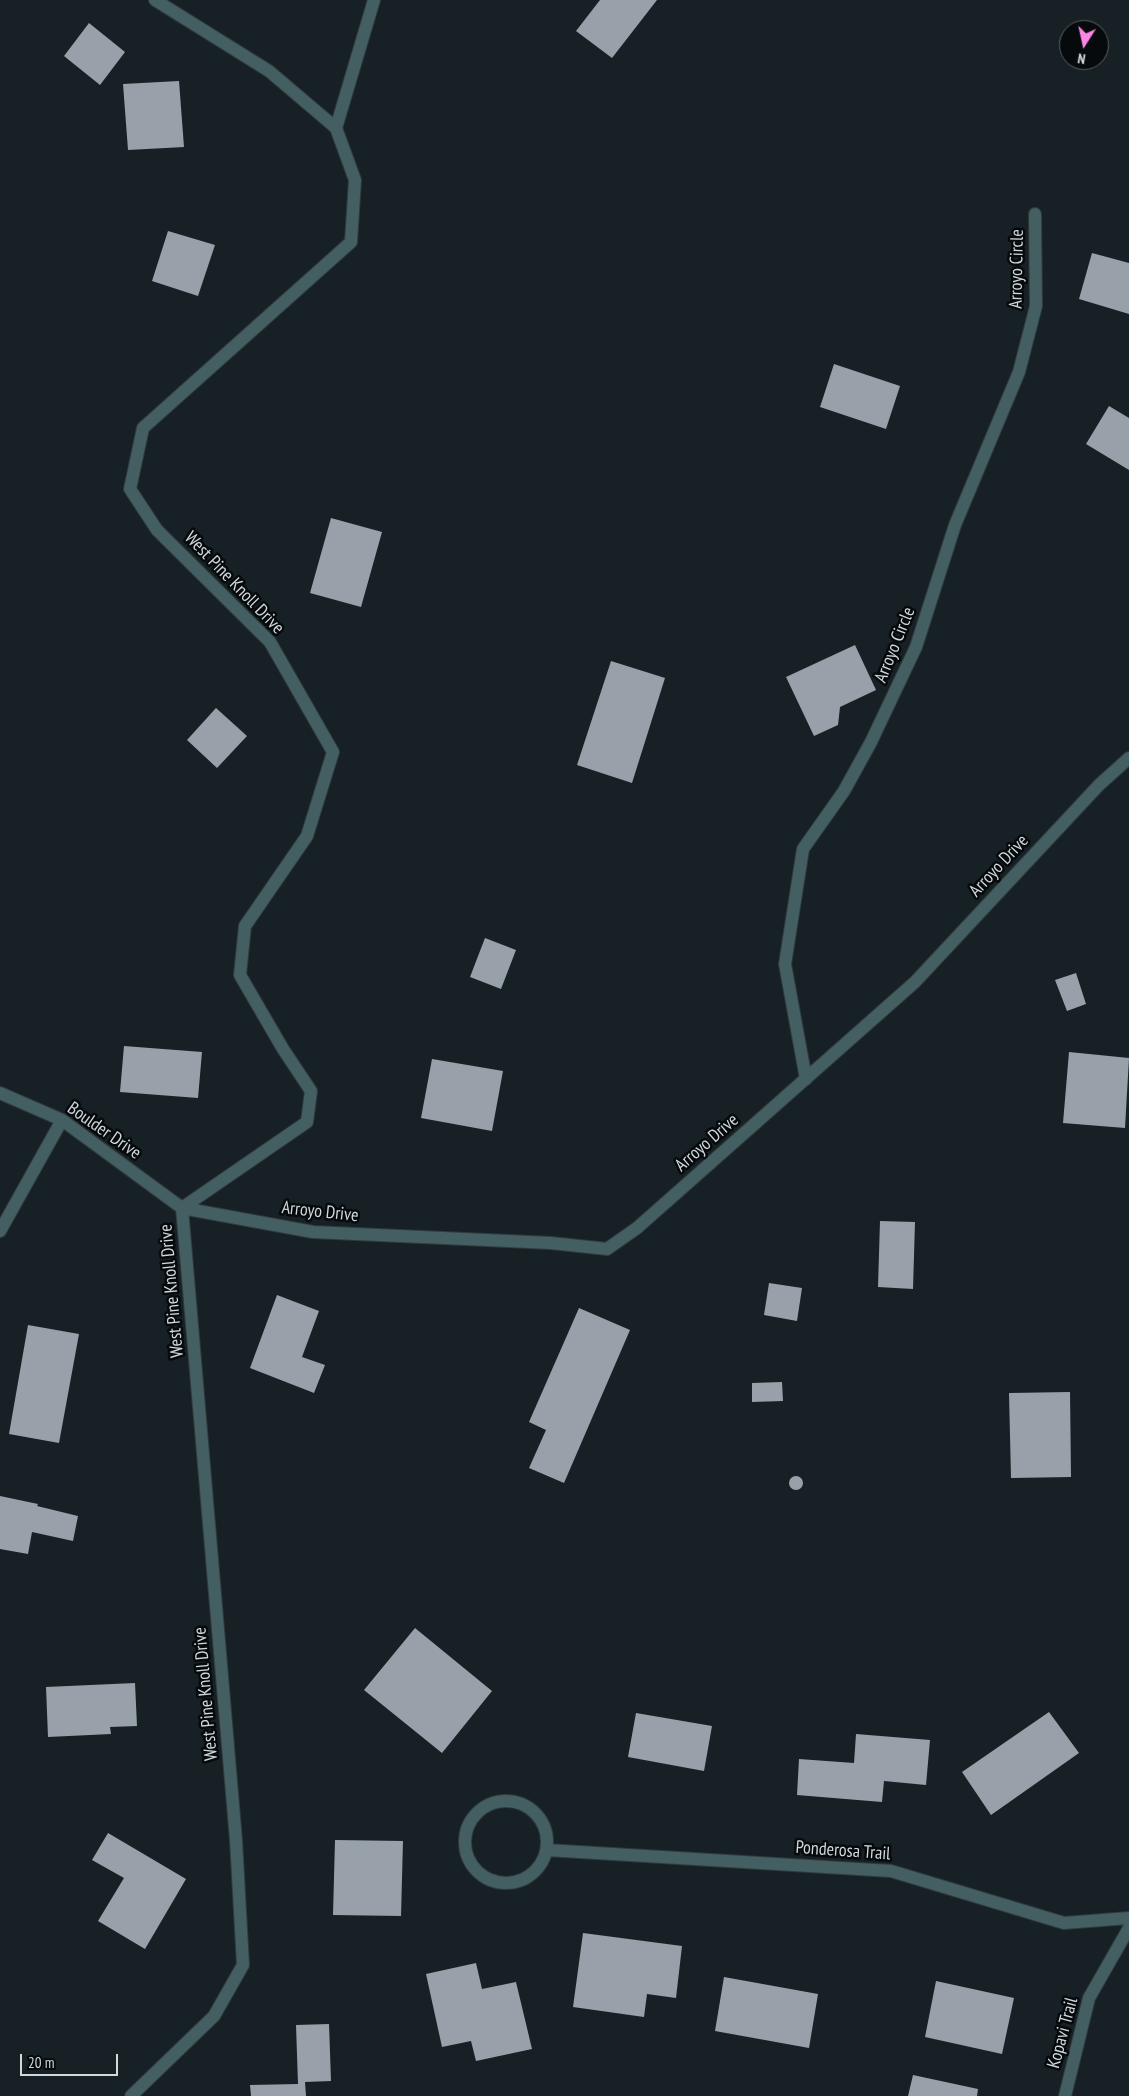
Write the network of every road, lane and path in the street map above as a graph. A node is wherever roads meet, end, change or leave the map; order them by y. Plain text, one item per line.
1 (155, 0) edge
2 (374, 0) edge
3 (336, 128) junction
4 (1035, 214) dead end
5 (1129, 758) edge
6 (806, 1079) junction
7 (0, 1093) edge
8 (62, 1120) junction
9 (182, 1208) junction
10 (0, 1231) edge
11 (547, 1850) junction
12 (1129, 1918) edge
13 (1129, 1928) edge
14 (131, 2096) edge
15 (1065, 2096) edge

1 - 3 street, West Pine Knoll Drive
2 - 3 street
3 - 9 street, West Pine Knoll Drive
4 - 6 street, Arroyo Circle
5 - 6 street, Arroyo Drive
6 - 9 street, Arroyo Drive
7 - 8 street, Boulder Drive
8 - 9 street, Boulder Drive
8 - 10 street
9 - 14 street, West Pine Knoll Drive
11 - 11 street
11 - 12 street, Ponderosa Trail
13 - 15 street, Kopavi Trail

